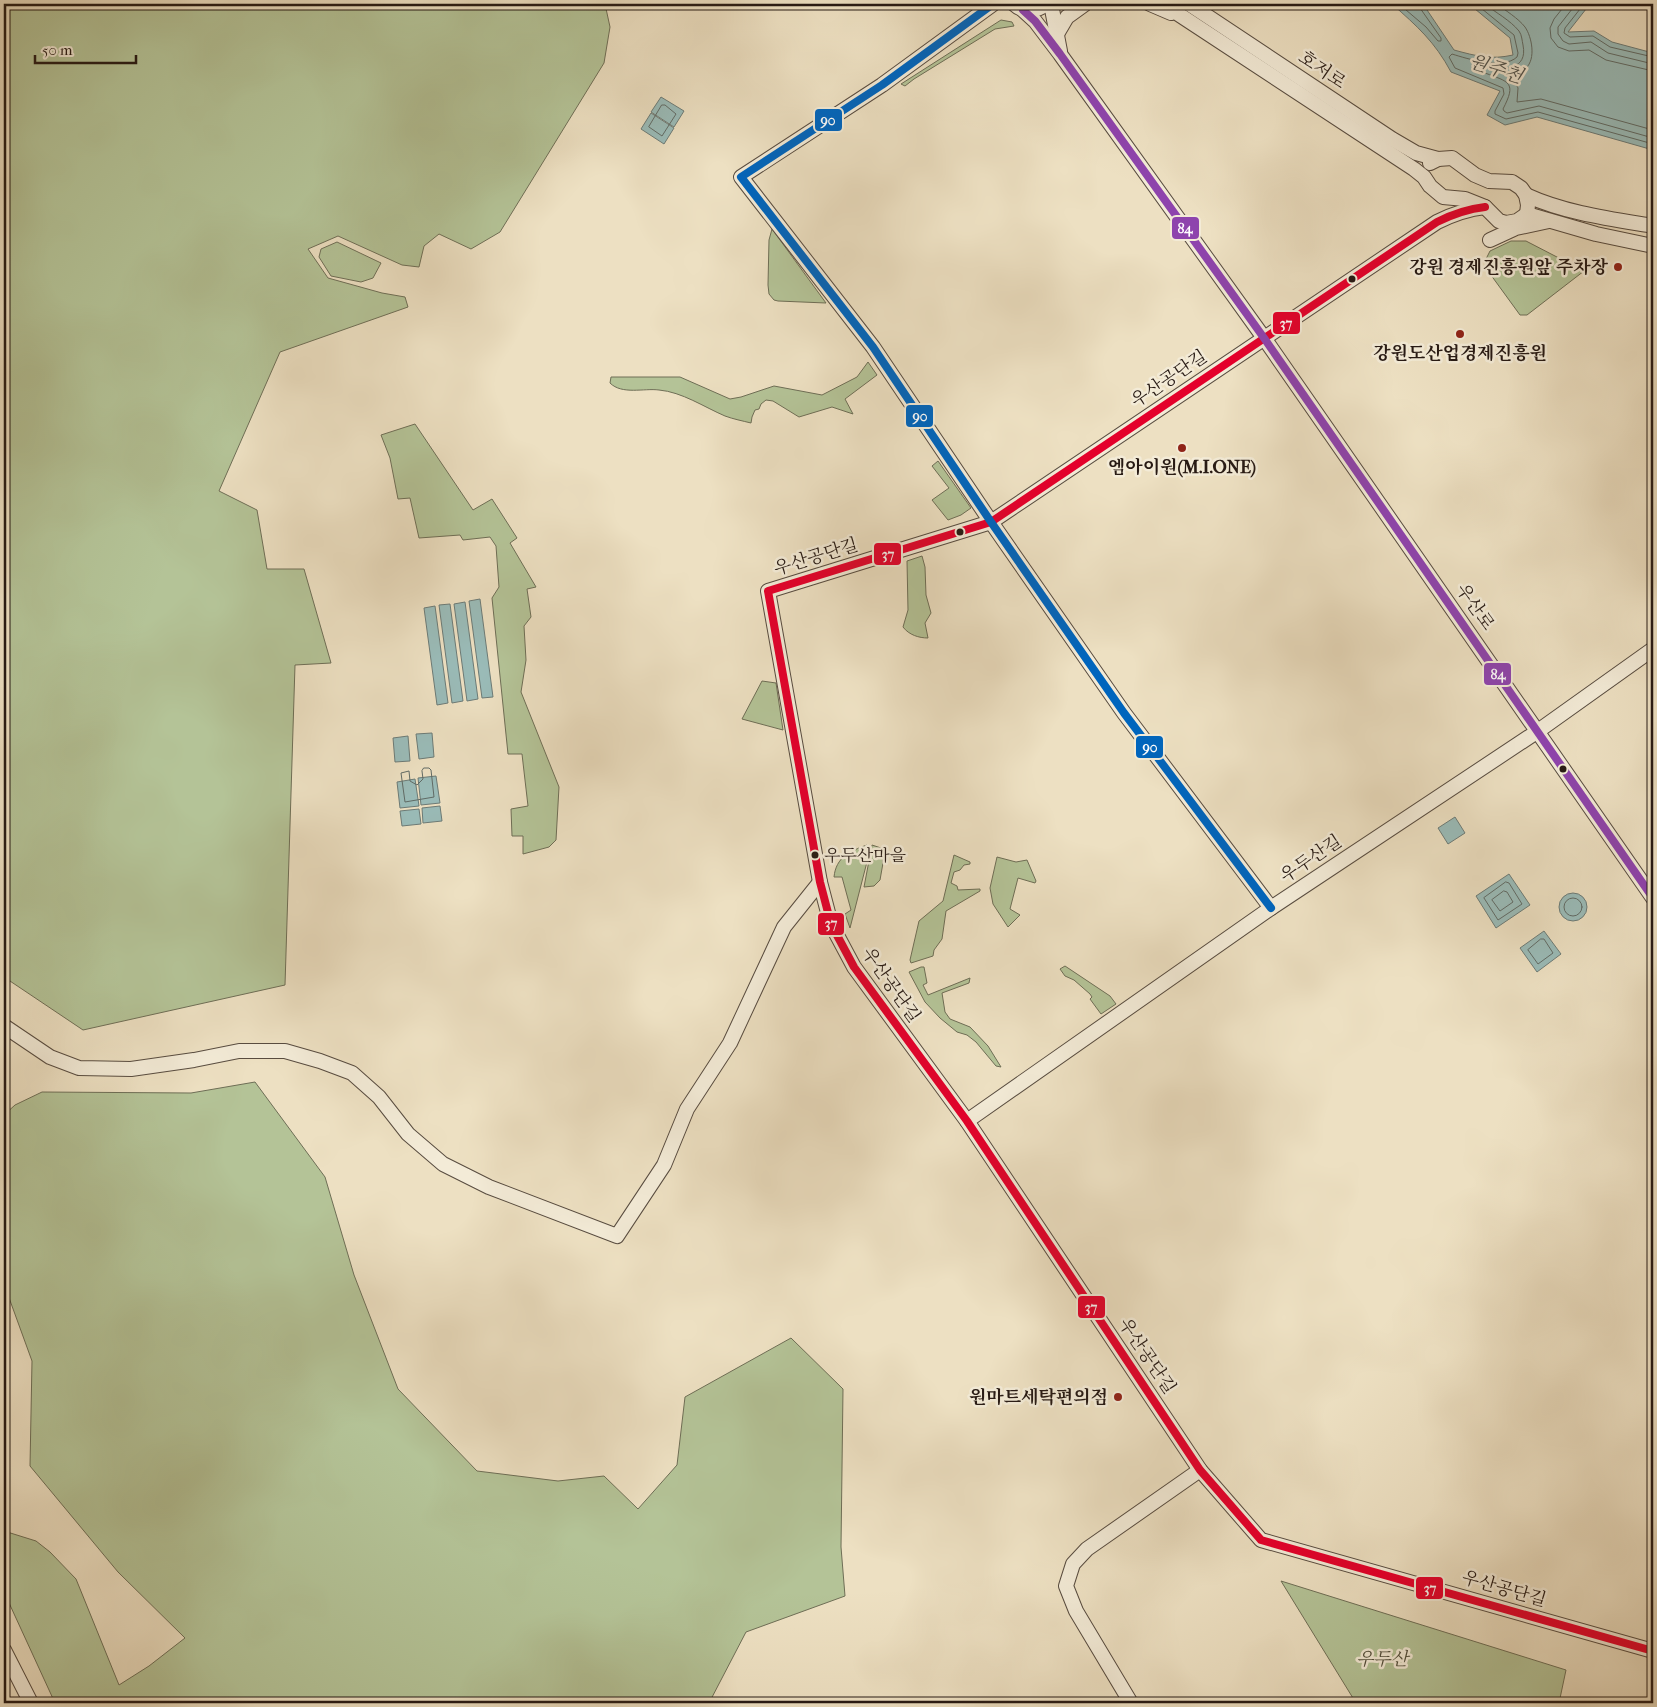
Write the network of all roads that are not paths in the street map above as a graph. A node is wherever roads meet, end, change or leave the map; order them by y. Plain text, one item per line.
1 (1046, 4) edge
2 (1051, 4) edge
3 (1085, 4) edge
4 (1150, 4) edge
5 (1163, 4) edge
6 (1189, 4) edge
7 (1018, 6) edge
8 (990, 7) edge
9 (1181, 17) junction
10 (1057, 34) junction
11 (1060, 54) junction
12 (1438, 158) junction
13 (1424, 177) junction
14 (1526, 195) junction
15 (1443, 197) junction
16 (1485, 207) junction
17 (1527, 214) junction
18 (1551, 220) junction
19 (1437, 222) junction
20 (1510, 222) junction
21 (1653, 226) edge
22 (1653, 246) edge
23 (1264, 338) junction
24 (991, 522) junction
25 (1653, 650) edge
26 (1538, 731) junction
27 (820, 882) junction
28 (1653, 898) edge
29 (1271, 908) junction
30 (4, 1026) edge
31 (967, 1121) junction
32 (1200, 1470) junction
33 (4, 1650) edge
34 (1653, 1651) edge
35 (31, 1703) edge
36 (1131, 1703) edge

1 - 7 street
2 - 10 street
3 - 10 street
4 - 9 street
5 - 9 street
6 - 12 street, 호저로
7 - 8 street
7 - 11 street, 우산로
8 - 24 street
9 - 13 street, 호저로
10 - 11 street
11 - 23 street, 우산로
12 - 13 street
12 - 14 street, 호저로
13 - 15 street, 호저로
14 - 17 street
14 - 21 street, 호저로
15 - 16 street
15 - 19 street
16 - 19 street, 우산공단길
16 - 20 street
17 - 18 street
17 - 20 street
18 - 20 street
18 - 22 street
19 - 23 street, 우산공단길
23 - 24 street, 우산공단길
23 - 26 street, 우산로
24 - 27 street, 우산공단길
24 - 29 street
25 - 26 street, 우두산길
26 - 28 street, 우산로
26 - 29 street, 우두산길
27 - 30 street
27 - 31 street, 우산공단길
29 - 31 street, 우두산길
31 - 32 street, 우산공단길
32 - 34 street, 우산공단길
32 - 36 street
33 - 35 street

